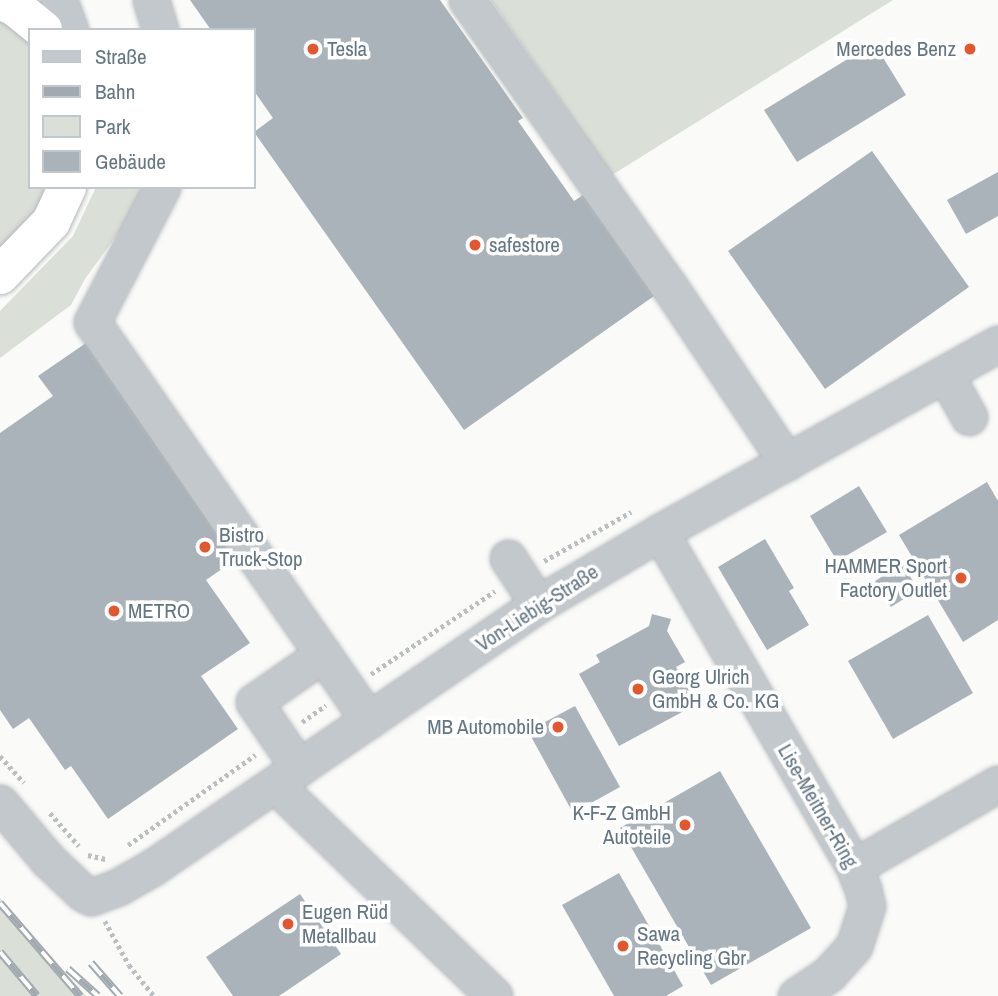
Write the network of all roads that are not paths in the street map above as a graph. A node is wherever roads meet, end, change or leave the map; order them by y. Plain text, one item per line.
1 (0, 0) edge
2 (59, 0) edge
3 (152, 0) edge
4 (467, 0) edge
5 (41, 28) edge
6 (69, 28) edge
7 (159, 28) edge
8 (65, 189) edge
9 (83, 189) edge
10 (161, 189) edge
11 (0, 275) edge
12 (0, 297) edge
13 (998, 344) edge
14 (945, 374) junction
15 (970, 416) dead end
16 (787, 462) junction
17 (660, 532) junction
18 (508, 558) dead end
19 (538, 604) junction
20 (323, 654) junction
21 (369, 720) junction
22 (288, 775) junction
23 (998, 784) edge
24 (14, 795) edge
25 (854, 867) junction
26 (494, 996) edge
27 (796, 996) edge

1 - 5 highway
2 - 6 street
3 - 7 street
4 - 16 street
8 - 11 highway
9 - 12 street
10 - 20 street
13 - 14 street, Von-Liebig-Straße
14 - 15 street
14 - 16 street, Von-Liebig-Straße
16 - 17 street, Von-Liebig-Straße
17 - 19 street, Von-Liebig-Straße
17 - 25 street, Lise-Meitner-Ring
18 - 19 street
19 - 21 street, Von-Liebig-Straße
20 - 21 street
20 - 22 street
21 - 22 street, Von-Liebig-Straße
22 - 24 street, Von-Liebig-Straße
22 - 26 street
23 - 25 street
25 - 27 street, Lise-Meitner-Ring

